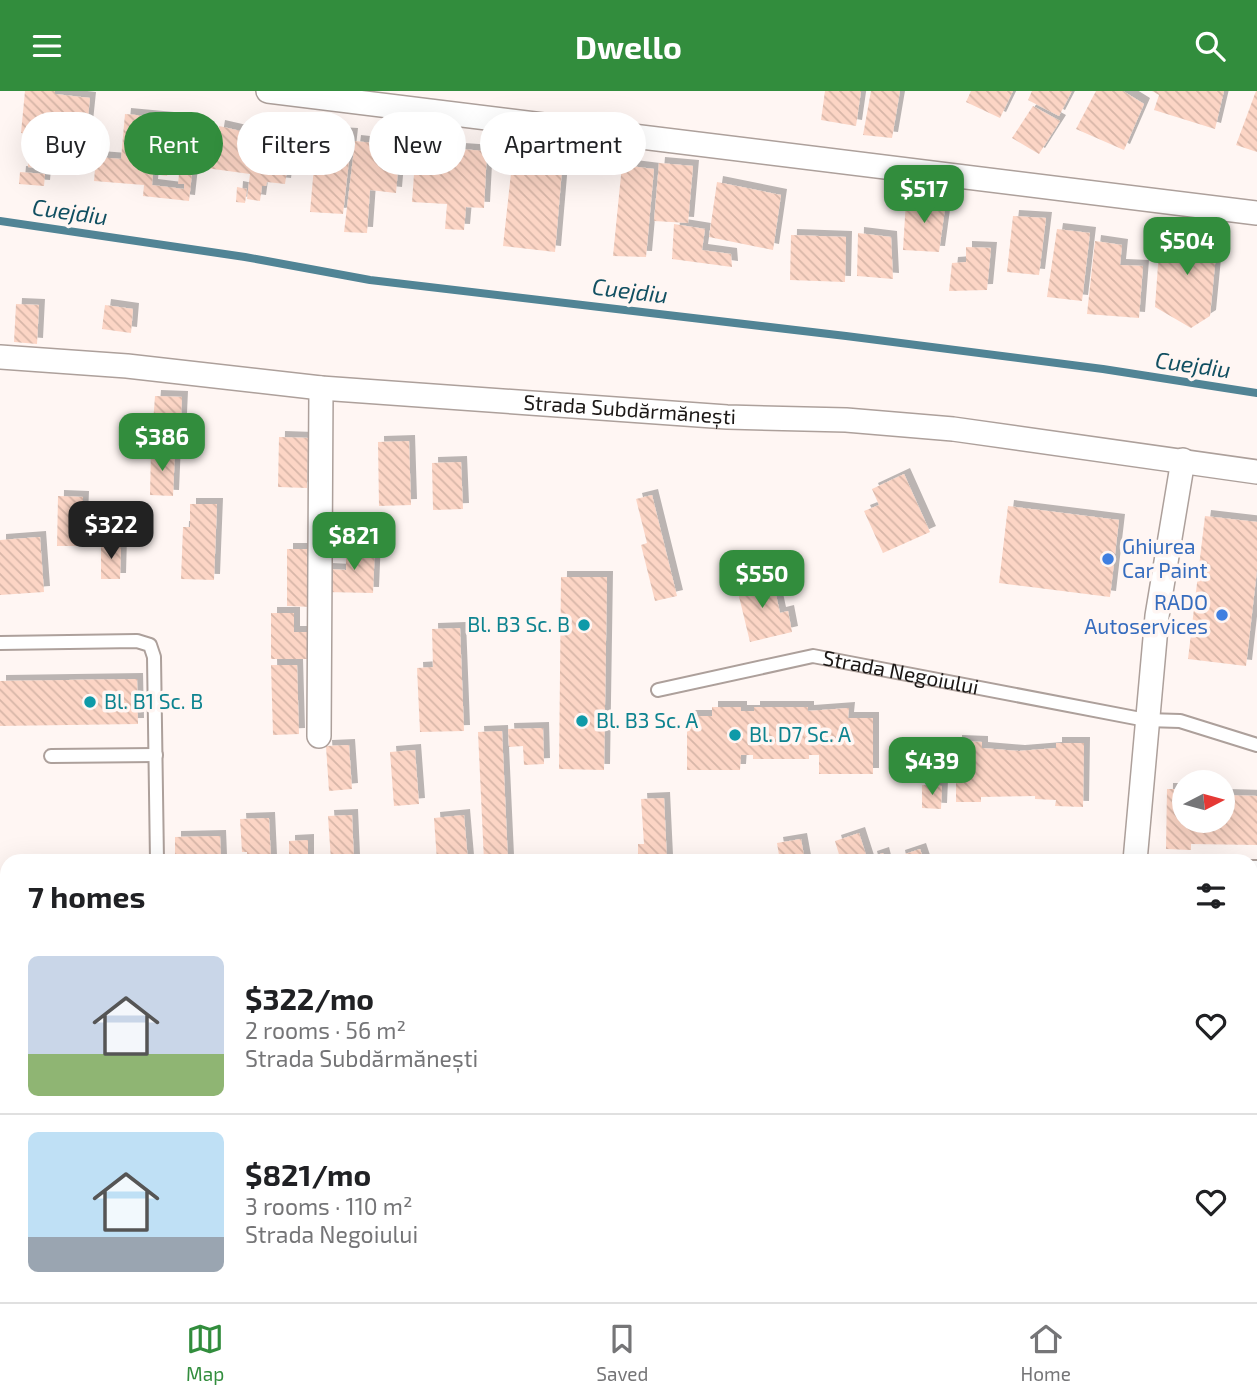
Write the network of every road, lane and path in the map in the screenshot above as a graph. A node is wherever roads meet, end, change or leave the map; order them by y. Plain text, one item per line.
1 (268, 91) edge
2 (1257, 213) edge
3 (0, 357) edge
4 (321, 388) junction
5 (1183, 460) junction
6 (1257, 472) edge
7 (0, 643) edge
8 (659, 690) dead end
9 (1146, 720) junction
10 (319, 736) dead end
11 (1257, 745) edge
12 (156, 755) junction
13 (51, 757) dead end
14 (157, 854) edge
15 (1136, 854) edge

1 - 2 street
3 - 4 street, Strada Subdărmănești
4 - 5 street, Strada Subdărmănești
4 - 10 street
5 - 6 street, Strada Subdărmănești
5 - 9 street
7 - 12 lane
8 - 9 lane, Strada Negoiului
9 - 11 lane, Strada Negoiului
9 - 15 street
12 - 13 lane
12 - 14 lane

